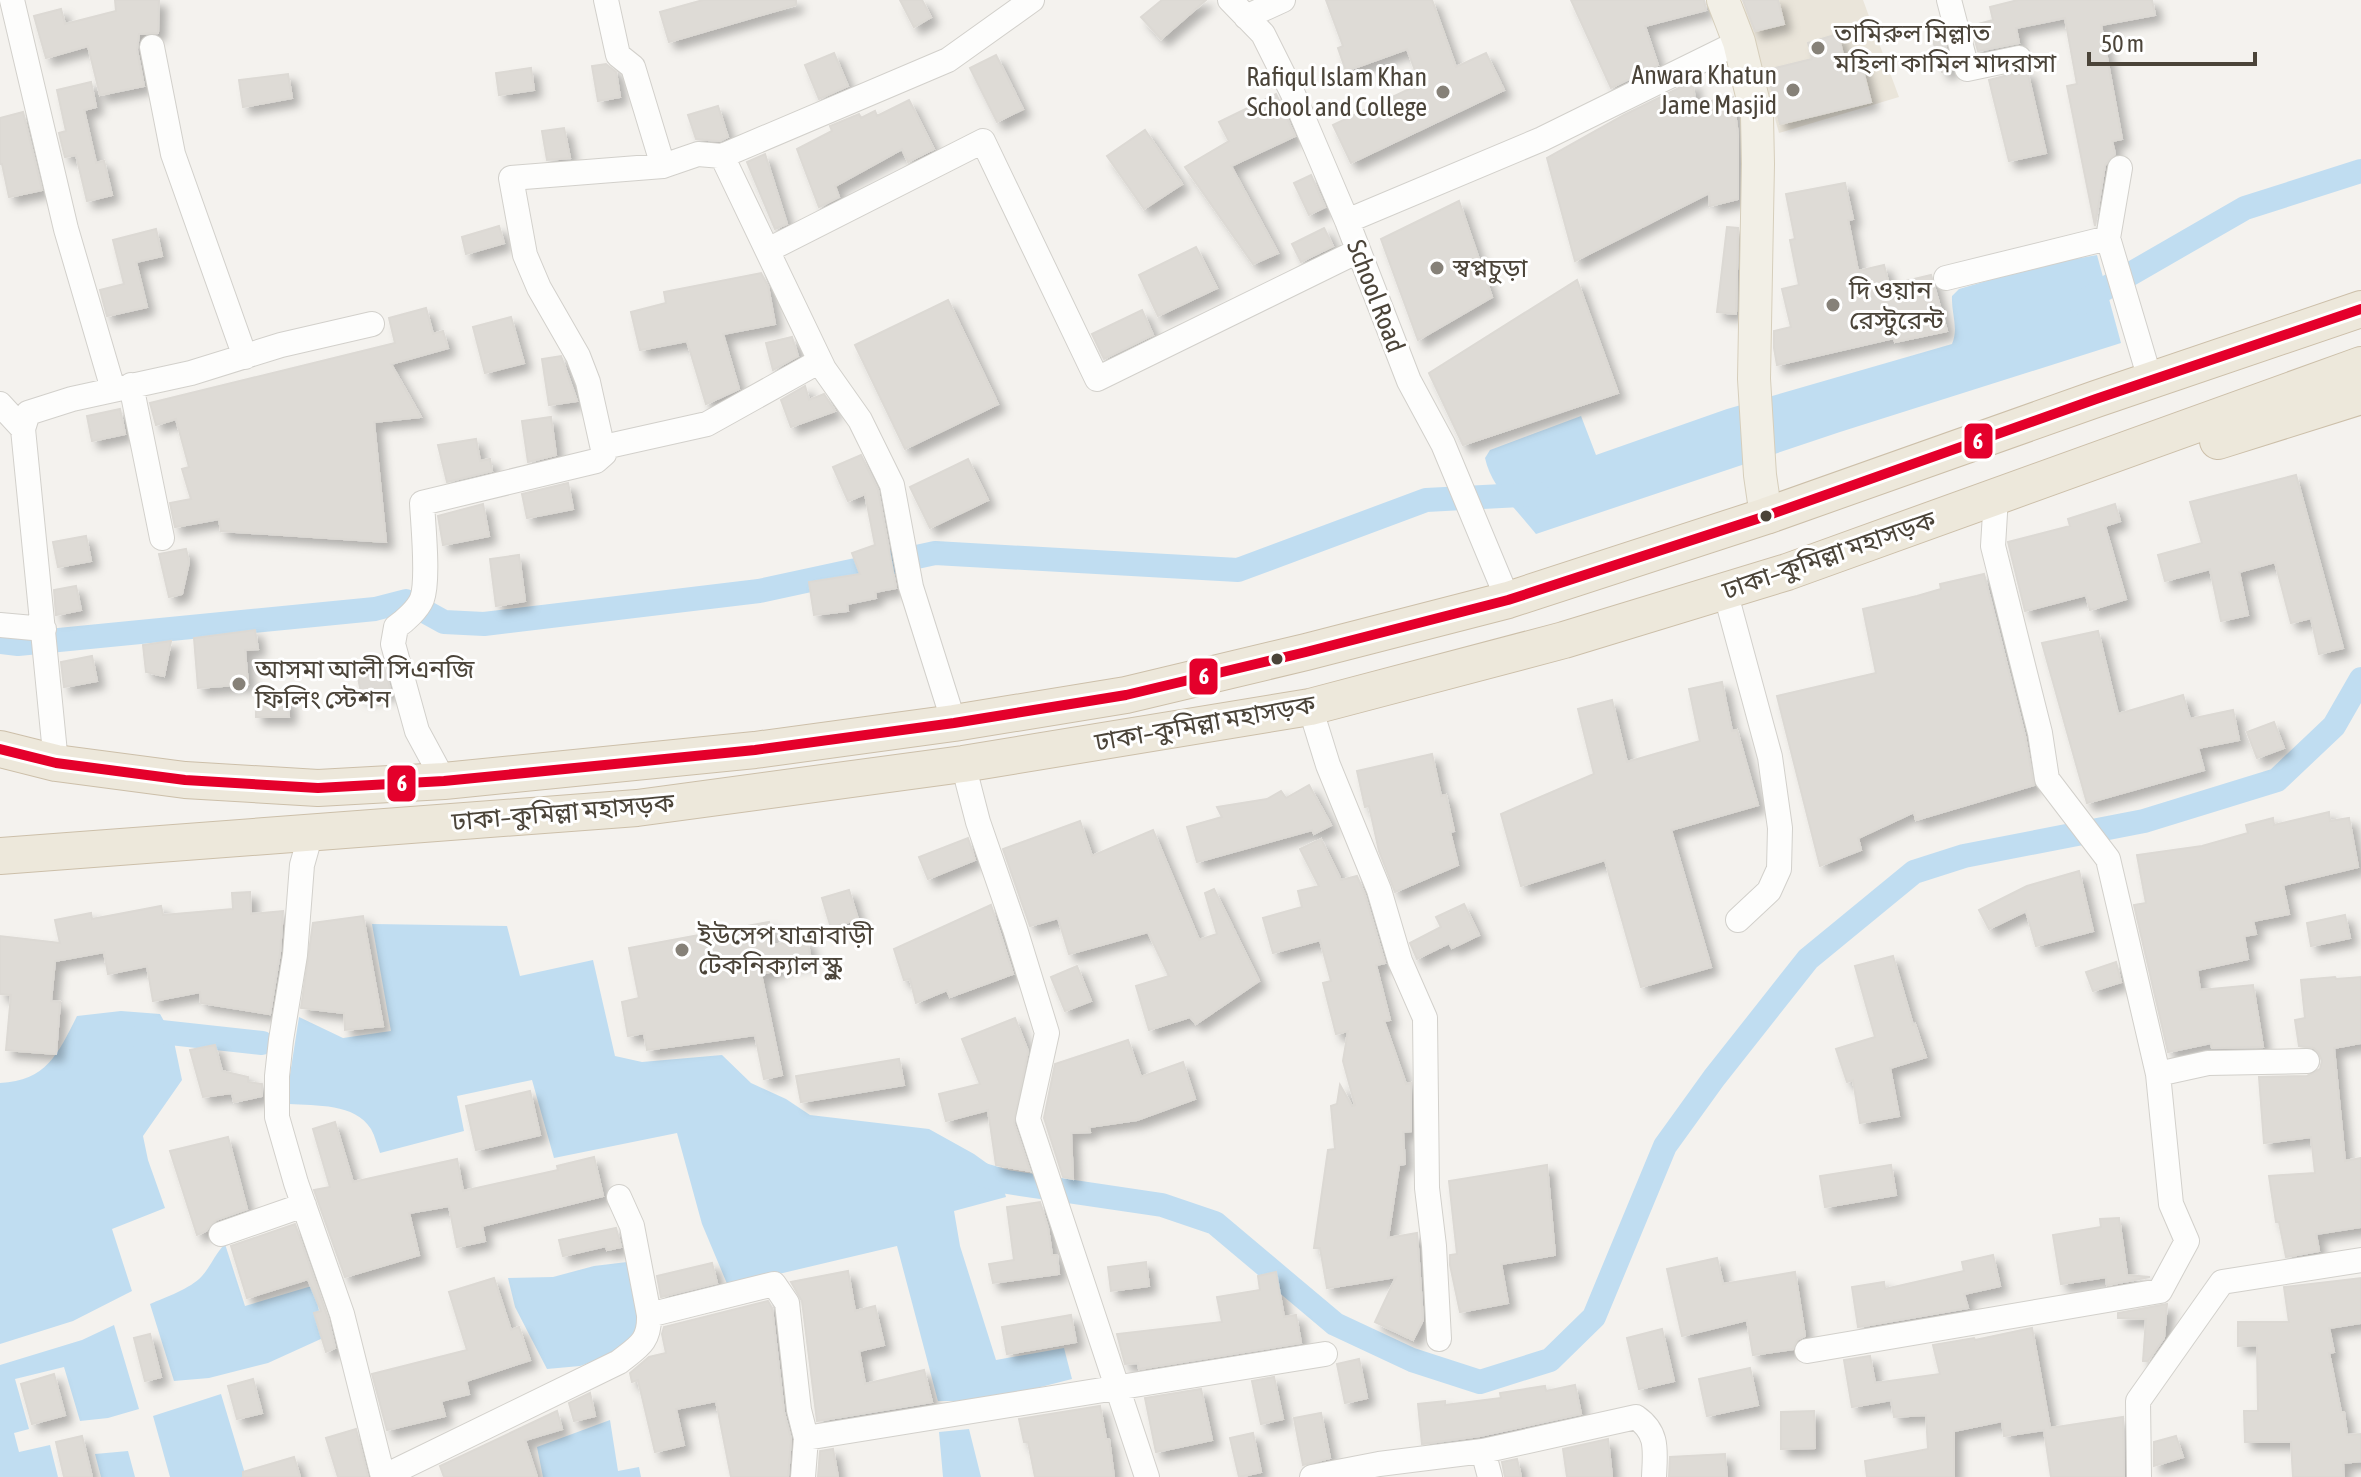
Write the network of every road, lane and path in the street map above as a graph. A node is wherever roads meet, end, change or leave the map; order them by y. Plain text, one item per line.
1 (12, 0) edge
2 (606, 0) edge
3 (1032, 0) edge
4 (1283, 0) edge
5 (1723, 0) edge
6 (1949, 0) edge
7 (1238, 9) edge
8 (1739, 42) junction
9 (152, 47) dead end
10 (2019, 58) dead end
11 (722, 156) junction
12 (663, 166) junction
13 (2120, 168) dead end
14 (1347, 221) junction
15 (2108, 239) junction
16 (768, 250) junction
17 (1358, 251) junction
18 (1946, 278) dead end
19 (2361, 286) edge
20 (2361, 309) edge
21 (372, 324) dead end
22 (245, 357) junction
23 (820, 361) junction
24 (2361, 365) edge
25 (2147, 369) junction
26 (122, 387) junction
27 (2361, 396) edge
28 (2096, 399) junction
29 (0, 404) edge
30 (23, 429) junction
31 (604, 447) junction
32 (2085, 464) junction
33 (1996, 497) junction
34 (1766, 516) junction
35 (162, 538) dead end
36 (1725, 591) junction
37 (1508, 600) junction
38 (0, 625) edge
39 (44, 629) junction
40 (1310, 707) junction
41 (954, 723) junction
42 (0, 749) edge
43 (56, 763) junction
44 (963, 764) junction
45 (444, 781) junction
46 (311, 833) junction
47 (0, 856) edge
48 (1738, 920) dead end
49 (2307, 1061) dead end
50 (2158, 1074) junction
51 (619, 1197) dead end
52 (304, 1205) junction
53 (221, 1234) dead end
54 (2361, 1260) edge
55 (649, 1315) junction
56 (1439, 1339) dead end
57 (1807, 1351) dead end
58 (1325, 1354) dead end
59 (1118, 1386) junction
60 (806, 1438) junction
61 (1483, 1451) junction
62 (1380, 1470) edge
63 (803, 1477) edge
64 (1147, 1477) edge
65 (1312, 1477) edge
66 (1490, 1477) edge
67 (1654, 1477) edge
68 (2139, 1477) edge

1 - 26 street
2 - 12 street
3 - 11 street
4 - 7 street
5 - 8 main road
6 - 10 street
7 - 14 street, School Road
8 - 14 street
8 - 34 main road
9 - 22 street
11 - 12 street
11 - 16 street
12 - 31 street
13 - 15 street
14 - 17 street, School Road
15 - 18 street
15 - 25 street
16 - 17 street
16 - 23 street
17 - 37 street, School Road
19 - 25 highway
20 - 28 highway, ঢাকা–কুমিল্লা মহাসড়ক
21 - 22 street
22 - 26 street
23 - 31 street
23 - 41 street
24 - 32 highway, ঢাকা–কুমিল্লা মহাসড়ক
25 - 28 highway
26 - 30 street
26 - 35 street
27 - 32 highway
28 - 34 highway, ঢাকা–কুমিল্লা মহাসড়ক
29 - 30 street
30 - 39 street
31 - 45 street
32 - 33 highway, ঢাকা–কুমিল্লা মহাসড়ক
33 - 36 highway, ঢাকা–কুমিল্লা মহাসড়ক
33 - 50 street
34 - 37 highway, ঢাকা–কুমিল্লা মহাসড়ক
36 - 40 highway, ঢাকা–কুমিল্লা মহাসড়ক
36 - 48 street
37 - 41 highway, ঢাকা–কুমিল্লা মহাসড়ক
38 - 39 street
39 - 43 street
40 - 44 highway, ঢাকা–কুমিল্লা মহাসড়ক
40 - 56 street
41 - 45 highway, ঢাকা–কুমিল্লা মহাসড়ক
42 - 43 highway, ঢাকা–কুমিল্লা মহাসড়ক
43 - 45 highway, ঢাকা–কুমিল্লা মহাসড়ক
44 - 46 highway, ঢাকা–কুমিল্লা মহাসড়ক
44 - 59 street
46 - 47 highway, ঢাকা–কুমিল্লা মহাসড়ক
46 - 52 street
49 - 50 street
50 - 57 street
51 - 55 street
52 - 53 street
52 - 55 street
54 - 68 street
55 - 60 street
58 - 59 street
59 - 60 street
59 - 64 street
60 - 63 street
61 - 62 street
61 - 66 street
61 - 67 street
62 - 65 street

